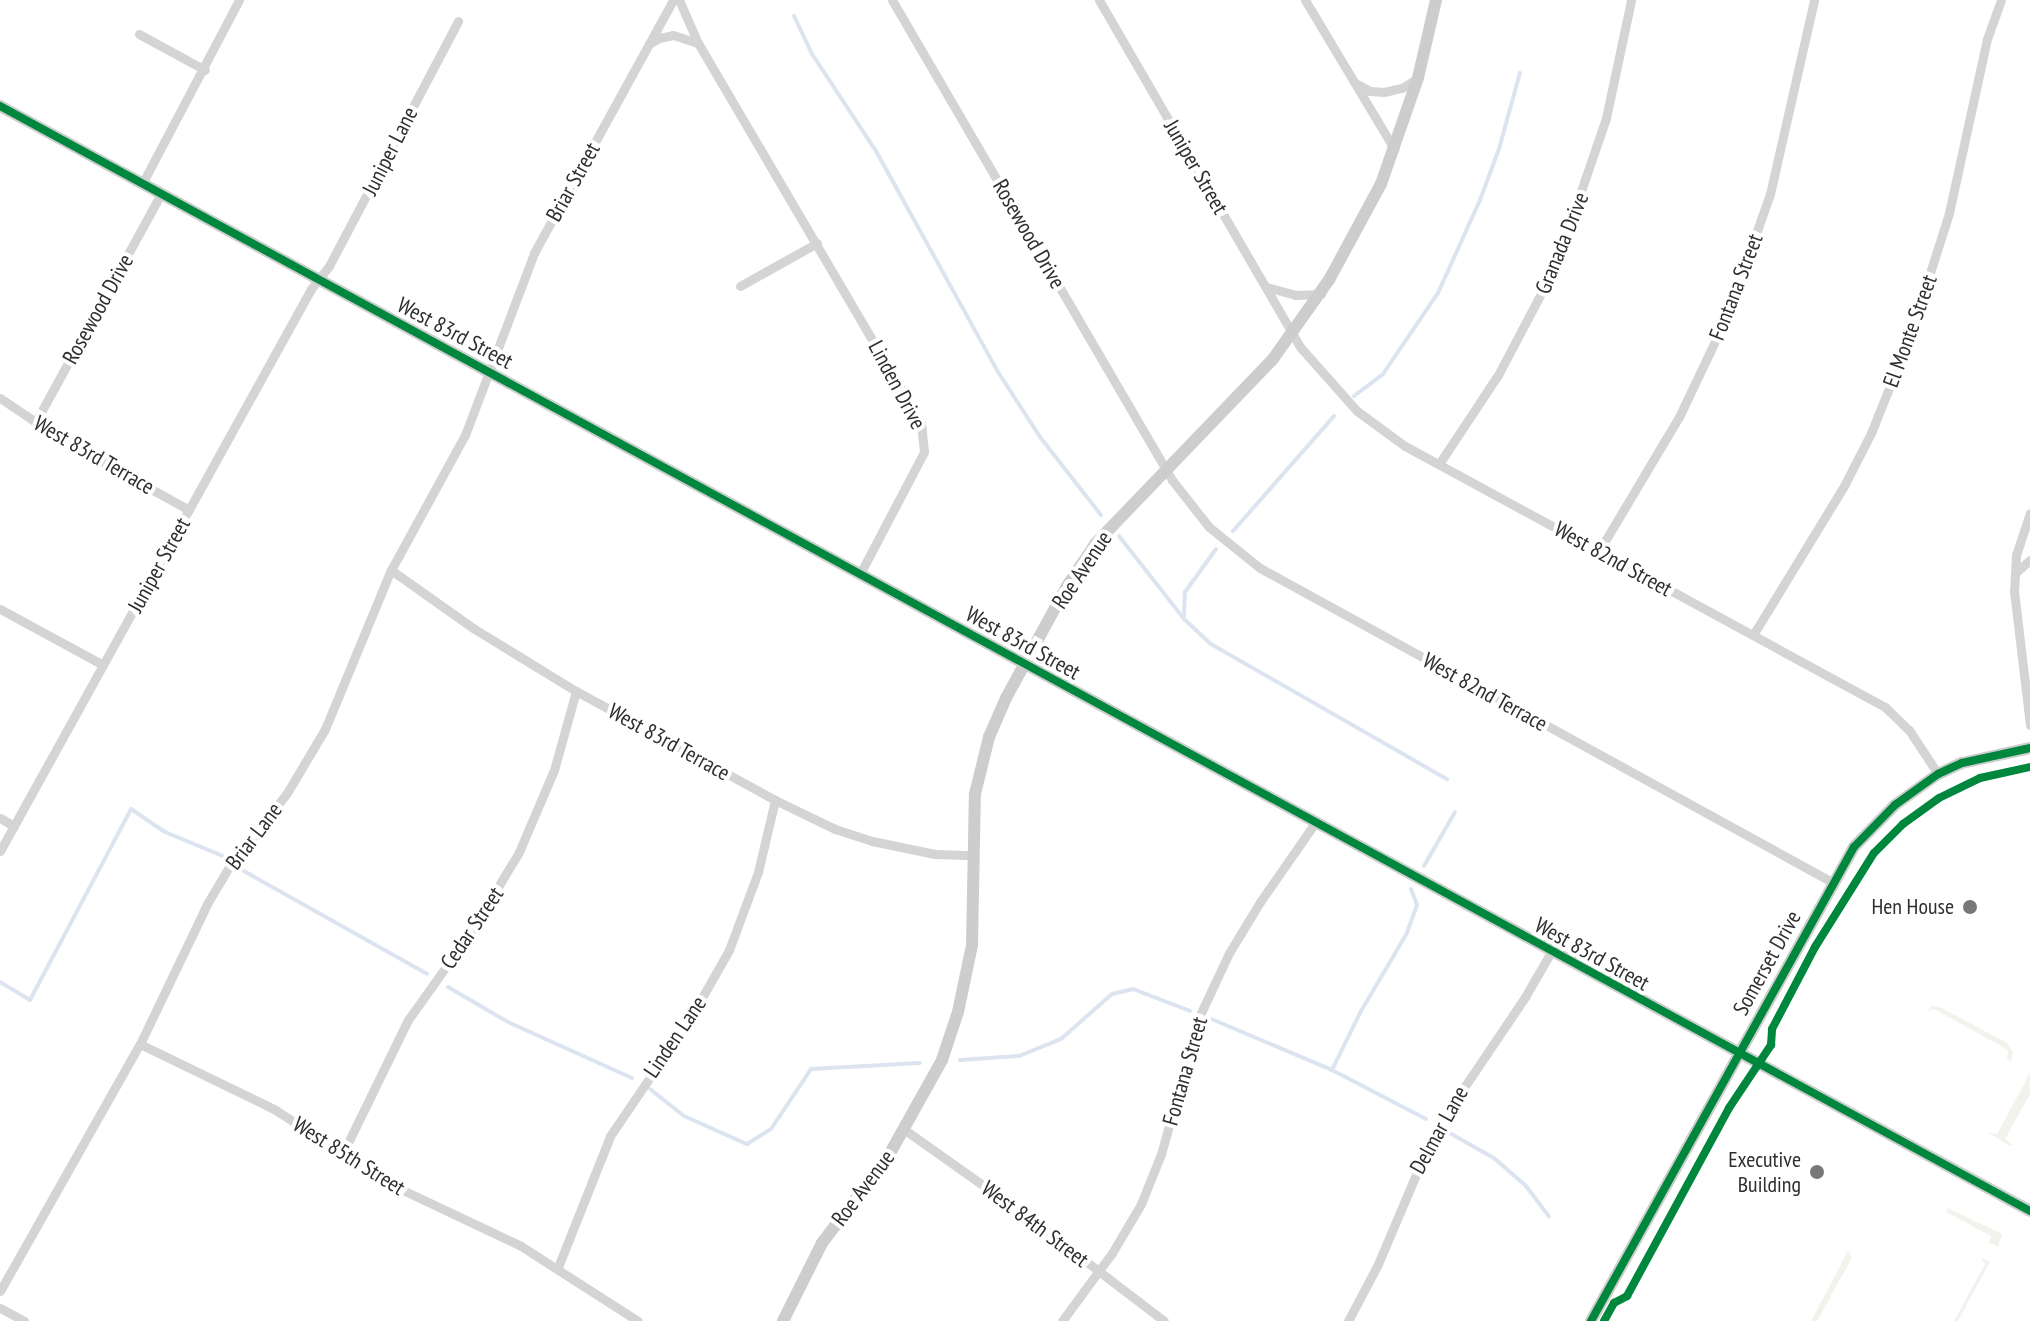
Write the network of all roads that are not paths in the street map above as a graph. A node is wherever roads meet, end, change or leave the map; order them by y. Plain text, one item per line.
1 (239, 0) edge
2 (673, 0) edge
3 (679, 0) edge
4 (892, 0) edge
5 (1099, 0) edge
6 (1305, 0) edge
7 (1436, 0) edge
8 (1631, 0) edge
9 (1814, 0) edge
10 (2001, 0) edge
11 (458, 21) dead end
12 (139, 34) dead end
13 (698, 43) junction
14 (648, 45) junction
15 (205, 70) junction
16 (1418, 78) junction
17 (1352, 81) junction
18 (0, 106) edge
19 (1394, 149) junction
20 (142, 184) junction
21 (161, 194) junction
22 (817, 243) junction
23 (319, 280) junction
24 (740, 286) dead end
25 (1266, 287) junction
26 (1321, 294) junction
27 (1293, 335) junction
28 (488, 372) junction
29 (0, 398) edge
30 (35, 423) junction
31 (1439, 464) junction
32 (1165, 468) junction
33 (189, 510) junction
34 (2029, 516) edge
35 (1599, 551) junction
36 (2030, 560) edge
37 (391, 570) junction
38 (2015, 573) junction
39 (860, 574) junction
40 (0, 609) edge
41 (1753, 635) junction
42 (103, 665) junction
43 (1023, 665) junction
44 (576, 691) junction
45 (2030, 725) edge
46 (2030, 748) edge
47 (1938, 774) junction
48 (775, 800) junction
49 (0, 818) edge
50 (1315, 823) junction
51 (14, 826) junction
52 (0, 851) edge
53 (972, 855) junction
54 (1832, 882) junction
55 (1551, 952) junction
56 (140, 1044) junction
57 (1739, 1052) junction
58 (905, 1130) junction
59 (343, 1153) junction
60 (2030, 1211) edge
61 (558, 1267) junction
62 (1098, 1271) junction
63 (0, 1291) edge
64 (0, 1308) edge
65 (24, 1321) edge
66 (638, 1321) edge
67 (783, 1321) edge
68 (1062, 1321) edge
69 (1164, 1321) edge
70 (1348, 1321) edge
71 (1591, 1321) edge

1 - 15 street
2 - 14 street, Briar Street
3 - 13 street, Linden Drive
4 - 32 street, Rosewood Drive
5 - 25 street, Juniper Street
6 - 17 street
7 - 16 street, Roe Avenue
8 - 31 street, Granada Drive
9 - 35 street, Fontana Street
10 - 41 street, El Monte Street
11 - 23 street, Juniper Lane
12 - 15 street
13 - 14 street
13 - 22 street, Linden Drive
14 - 28 street, Briar Street
15 - 20 street
16 - 17 street
16 - 19 street, Roe Avenue
17 - 19 street
18 - 20 street, West 83rd Street
19 - 26 street, Roe Avenue
20 - 21 street, West 83rd Street
21 - 23 street, West 83rd Street
21 - 30 street, Rosewood Drive
22 - 24 street
22 - 39 street, Linden Drive
23 - 28 street, West 83rd Street
23 - 33 street, Juniper Street
25 - 26 street
25 - 27 street, Juniper Street
26 - 27 street, Roe Avenue
27 - 31 street, West 82nd Street
27 - 32 street, Roe Avenue
28 - 37 street, Briar Lane
28 - 39 street, West 83rd Street
29 - 30 street, West 83rd Terrace
30 - 33 street, West 83rd Terrace
31 - 35 street, West 82nd Street
32 - 43 street, Roe Avenue
32 - 54 street, West 82nd Terrace
33 - 42 street, Juniper Street
34 - 38 street
35 - 41 street, West 82nd Street
36 - 38 street
37 - 44 street, West 83rd Terrace
37 - 56 street, Briar Lane
38 - 45 street
39 - 43 street, West 83rd Street
40 - 42 street
41 - 47 street, West 82nd Street
42 - 51 street, Juniper Street
43 - 50 street, West 83rd Street
43 - 53 street, Roe Avenue
44 - 48 street, West 83rd Terrace
44 - 59 street, Cedar Street
46 - 47 street, Somerset Drive
47 - 54 street, Somerset Drive
48 - 53 street, West 83rd Terrace
48 - 61 street, Linden Lane
49 - 51 street
50 - 55 street, West 83rd Street
50 - 62 street, Fontana Street
51 - 52 street, Juniper Street
53 - 58 street, Roe Avenue
54 - 57 street, Somerset Drive
55 - 57 street, West 83rd Street
55 - 70 street, Delmar Lane
56 - 59 street, West 85th Street
56 - 63 street, Briar Lane
57 - 60 street, West 83rd Street
57 - 71 street, Somerset Drive
58 - 62 street, West 84th Street
58 - 67 street, Roe Avenue
59 - 61 street, West 85th Street
61 - 66 street, West 85th Street
62 - 68 street, Fontana Street
62 - 69 street, West 84th Street
64 - 65 street

